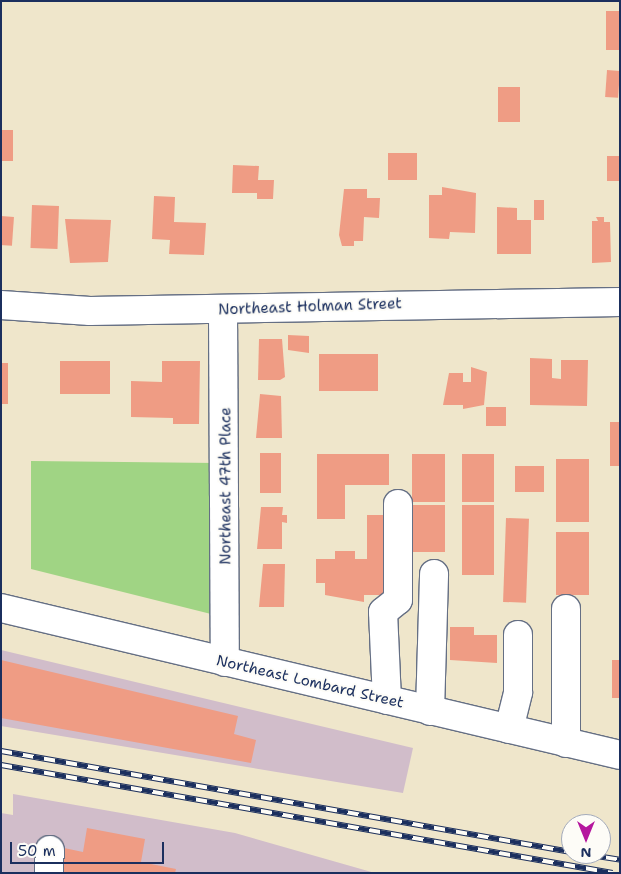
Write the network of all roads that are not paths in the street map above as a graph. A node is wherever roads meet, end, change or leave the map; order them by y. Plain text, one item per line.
1 (620, 302) edge
2 (1, 305) edge
3 (223, 310) junction
4 (398, 504) dead end
5 (434, 574) dead end
6 (1, 608) edge
7 (566, 609) dead end
8 (518, 635) dead end
9 (225, 662) junction
10 (387, 700) junction
11 (430, 710) junction
12 (509, 729) junction
13 (566, 743) junction
14 (620, 755) edge

1 - 3 street, Northeast Holman Street
2 - 3 street, Northeast Holman Street
3 - 9 street, Northeast 47th Place
4 - 10 street
5 - 11 street
6 - 9 street, Northeast Lombard Street
7 - 13 street
8 - 12 street
9 - 10 street, Northeast Lombard Street
10 - 11 street, Northeast Lombard Street
11 - 12 street, Northeast Lombard Street
12 - 13 street, Northeast Lombard Street
13 - 14 street, Northeast Lombard Street

